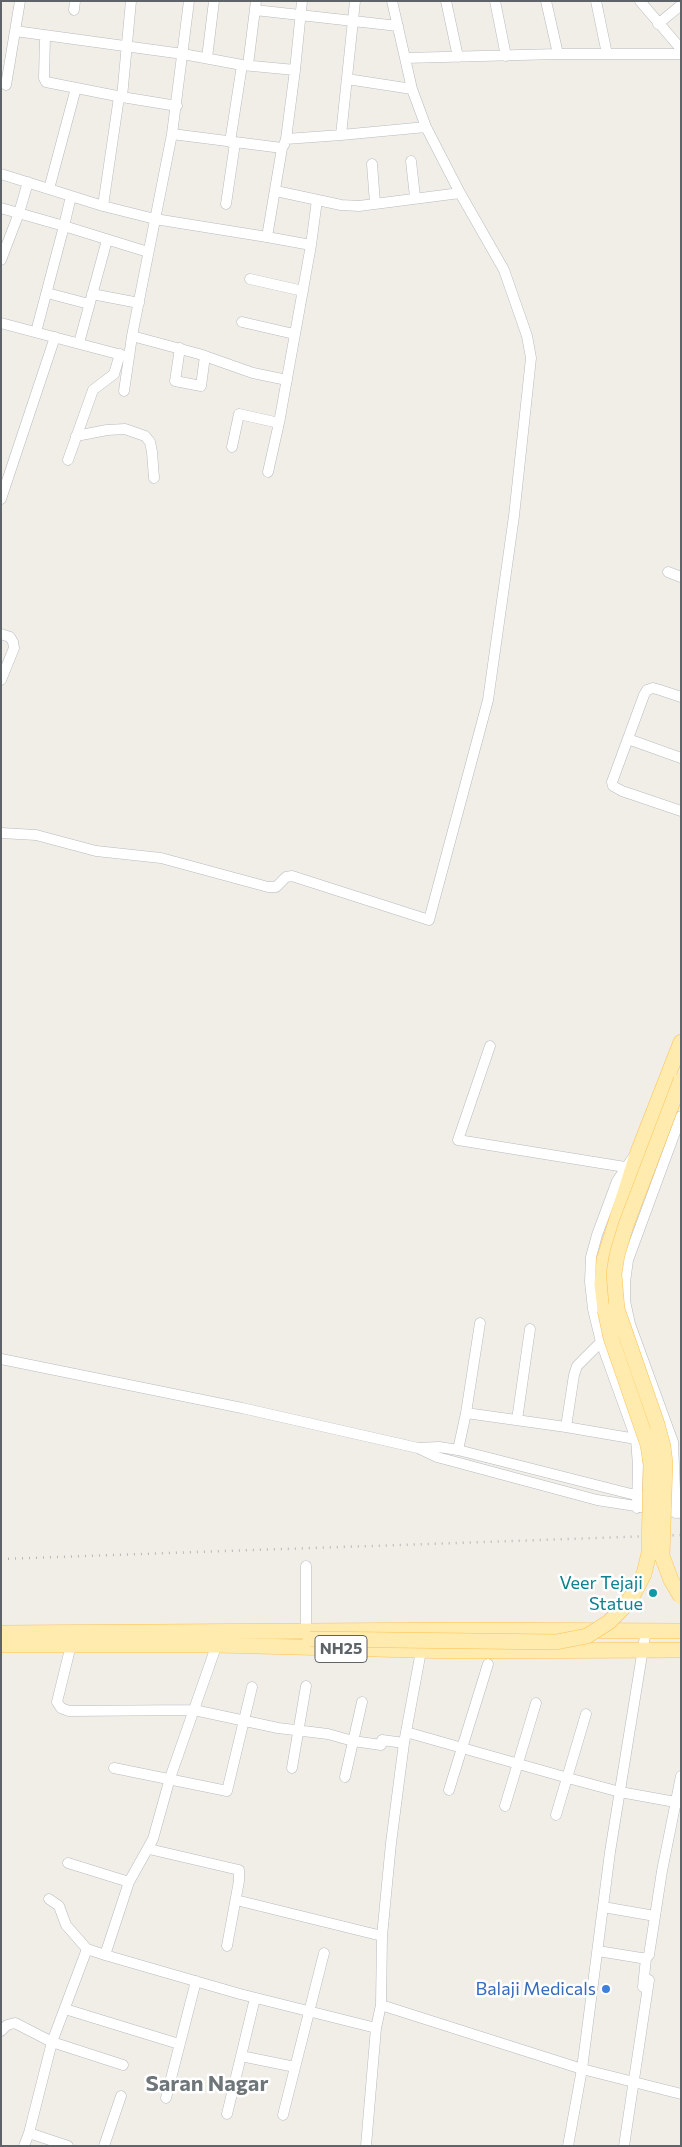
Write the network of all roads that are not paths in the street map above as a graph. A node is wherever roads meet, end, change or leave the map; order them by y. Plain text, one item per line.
1 (20, 1) edge
2 (131, 1) edge
3 (189, 1) edge
4 (214, 1) edge
5 (302, 1) edge
6 (355, 1) edge
7 (392, 1) edge
8 (446, 1) edge
9 (495, 1) edge
10 (546, 1) edge
11 (596, 1) edge
12 (640, 1) edge
13 (681, 5) edge
14 (255, 6) edge
15 (300, 15) junction
16 (353, 21) junction
17 (658, 24) junction
18 (398, 26) junction
19 (15, 32) junction
20 (44, 36) junction
21 (126, 47) junction
22 (681, 49) edge
23 (183, 54) junction
24 (558, 54) junction
25 (607, 54) junction
26 (681, 54) edge
27 (506, 56) junction
28 (458, 57) junction
29 (207, 58) junction
30 (405, 58) junction
31 (245, 65) junction
32 (295, 70) junction
33 (347, 79) junction
34 (6, 84) dead end
35 (76, 88) junction
36 (412, 89) junction
37 (120, 97) junction
38 (177, 106) junction
39 (426, 127) junction
40 (172, 134) junction
41 (341, 135) junction
42 (233, 143) junction
43 (284, 143) junction
44 (411, 161) dead end
45 (372, 164) dead end
46 (1, 174) edge
47 (28, 182) junction
48 (49, 189) junction
49 (276, 191) junction
50 (460, 193) junction
51 (71, 196) junction
52 (415, 198) junction
53 (317, 200) junction
54 (375, 203) junction
55 (226, 204) dead end
56 (104, 206) junction
57 (1, 208) edge
58 (19, 213) junction
59 (155, 219) junction
60 (64, 226) junction
61 (267, 237) junction
62 (107, 240) junction
63 (311, 245) junction
64 (148, 252) junction
65 (1, 260) edge
66 (250, 279) dead end
67 (303, 291) junction
68 (47, 293) junction
69 (90, 299) junction
70 (139, 303) junction
71 (242, 322) dead end
72 (1, 323) edge
73 (36, 332) junction
74 (294, 334) junction
75 (132, 336) junction
76 (55, 337) junction
77 (79, 343) junction
78 (180, 348) junction
79 (125, 356) junction
80 (205, 356) junction
81 (287, 380) junction
82 (124, 391) dead end
83 (279, 423) junction
84 (76, 436) junction
85 (232, 446) dead end
86 (68, 460) dead end
87 (268, 472) dead end
88 (154, 478) dead end
89 (1, 499) edge
90 (668, 572) dead end
91 (681, 577) edge
92 (1, 634) edge
93 (1, 680) edge
94 (681, 697) edge
95 (628, 739) junction
96 (681, 758) edge
97 (681, 811) edge
98 (1, 833) edge
99 (490, 1046) dead end
100 (679, 1049) edge
101 (681, 1080) edge
102 (681, 1116) edge
103 (638, 1152) junction
104 (625, 1167) junction
105 (480, 1323) dead end
106 (530, 1329) dead end
107 (601, 1342) junction
108 (1, 1359) edge
109 (466, 1413) junction
110 (517, 1420) junction
111 (566, 1427) junction
112 (636, 1439) junction
113 (418, 1448) junction
114 (458, 1450) junction
115 (638, 1496) junction
116 (637, 1508) junction
117 (678, 1509) edge
118 (306, 1566) dead end
119 (681, 1598) edge
120 (646, 1630) junction
121 (681, 1631) edge
122 (1, 1633) edge
123 (308, 1635) junction
124 (219, 1639) junction
125 (1, 1645) edge
126 (71, 1645) junction
127 (277, 1648) junction
128 (644, 1650) junction
129 (681, 1650) edge
130 (420, 1651) junction
131 (488, 1664) dead end
132 (306, 1686) dead end
133 (252, 1687) dead end
134 (362, 1702) dead end
135 (536, 1703) dead end
136 (194, 1710) junction
137 (586, 1714) dead end
138 (244, 1722) junction
139 (299, 1731) junction
140 (406, 1732) junction
141 (353, 1741) junction
142 (404, 1743) junction
143 (463, 1748) junction
144 (517, 1764) junction
145 (114, 1768) dead end
146 (292, 1768) dead end
147 (681, 1776) edge
148 (345, 1777) dead end
149 (170, 1778) junction
150 (568, 1778) junction
151 (450, 1790) dead end
152 (620, 1792) junction
153 (678, 1802) edge
154 (505, 1806) dead end
155 (556, 1815) dead end
156 (149, 1849) junction
157 (68, 1863) dead end
158 (129, 1882) junction
159 (49, 1899) dead end
160 (236, 1900) junction
161 (603, 1907) junction
162 (655, 1916) junction
163 (382, 1936) junction
164 (227, 1946) dead end
165 (87, 1949) junction
166 (598, 1951) junction
167 (324, 1953) dead end
168 (105, 1955) junction
169 (646, 1958) junction
170 (649, 1980) dead end
171 (196, 1981) junction
172 (254, 1998) junction
173 (381, 2005) junction
174 (65, 2009) junction
175 (310, 2012) junction
176 (376, 2028) junction
177 (1, 2031) edge
178 (52, 2042) junction
179 (179, 2044) junction
180 (241, 2056) junction
181 (123, 2065) dead end
182 (296, 2068) junction
183 (582, 2069) junction
184 (633, 2078) junction
185 (681, 2094) edge
186 (121, 2096) dead end
187 (166, 2098) dead end
188 (227, 2114) dead end
189 (283, 2115) dead end
190 (28, 2133) junction
191 (61, 2145) edge
192 (24, 2146) edge
193 (104, 2146) edge
194 (366, 2146) edge
195 (568, 2146) edge
196 (624, 2146) edge

1 - 19 street
2 - 21 street
3 - 23 street
4 - 29 street
5 - 15 street
6 - 16 street
7 - 18 street
8 - 28 street
9 - 27 street
10 - 24 street
11 - 25 street
12 - 17 street
13 - 17 street
14 - 15 street
14 - 31 street
15 - 16 street
15 - 32 street
16 - 18 street
16 - 33 street
17 - 22 street
18 - 30 street
19 - 20 street
19 - 34 street
20 - 21 street
20 - 35 street
21 - 23 street
21 - 37 street
23 - 29 street
23 - 38 street
24 - 25 street
24 - 27 street
25 - 26 street
27 - 28 street
28 - 30 street
29 - 31 street
30 - 36 street
31 - 32 street
31 - 42 street
32 - 43 street
33 - 36 street
33 - 41 street
35 - 37 street
35 - 48 street
36 - 39 street
37 - 38 street
37 - 56 street
38 - 40 street
39 - 41 street
39 - 50 street
40 - 42 street
40 - 59 street
41 - 43 street
42 - 43 street
42 - 55 street
43 - 49 street
44 - 52 street
45 - 54 street
46 - 47 street
47 - 48 street
47 - 58 street
48 - 51 street
49 - 53 street
49 - 61 street
50 - 52 street
50 - 98 street
51 - 56 street
51 - 60 street
52 - 54 street
53 - 54 street
53 - 63 street
56 - 59 street
57 - 58 street
58 - 60 street
58 - 65 street
59 - 61 street
59 - 64 street
60 - 62 street
60 - 68 street
61 - 63 street
62 - 64 street
62 - 69 street
63 - 67 street
64 - 70 street
66 - 67 street
67 - 74 street
68 - 69 street
68 - 73 street
69 - 70 street
69 - 77 street
70 - 75 street
71 - 74 street
72 - 73 street
73 - 76 street
74 - 81 street
75 - 78 street
75 - 79 street
76 - 77 street
76 - 89 street
77 - 79 street
78 - 80 street
78 - 80 street
79 - 82 street
79 - 84 street
80 - 81 street
81 - 83 street
83 - 85 street
83 - 87 street
84 - 86 street
84 - 88 street
90 - 91 street
92 - 93 street
94 - 95 street
95 - 96 street
95 - 97 street
99 - 104 street
100 - 103 main road
101 - 119 main road, bridge
102 - 117 street
103 - 104 street
103 - 123 main road, bridge
104 - 107 street
105 - 109 street
106 - 110 street
107 - 111 street
107 - 112 street
108 - 113 street
109 - 110 street
109 - 114 street
110 - 111 street
111 - 112 street
112 - 115 street
113 - 114 street
113 - 116 street
114 - 115 street
115 - 116 street
115 - 117 street
116 - 117 street
118 - 123 street
120 - 121 main road, NH25
120 - 123 main road, NH25
120 - 128 street
122 - 124 main road, NH25
123 - 124 main road, NH25
123 - 127 main road
124 - 126 main road, NH25
124 - 127 main road, NH25
124 - 136 street
125 - 126 main road, NH25
126 - 136 street
127 - 130 main road, NH25
128 - 129 main road, NH25
128 - 130 main road, NH25
128 - 152 street
130 - 140 street
131 - 143 street
132 - 139 street
133 - 138 street
134 - 141 street
135 - 144 street
136 - 138 street
136 - 149 street
137 - 150 street
138 - 139 street
138 - 149 street
139 - 141 street
139 - 146 street
140 - 142 street
140 - 143 street
141 - 142 street
141 - 148 street
142 - 163 street
143 - 144 street
143 - 151 street
144 - 150 street
144 - 154 street
145 - 149 street
147 - 153 street
149 - 156 street
150 - 152 street
150 - 155 street
152 - 153 street
152 - 161 street
153 - 162 street
156 - 158 street
156 - 160 street
157 - 158 street
158 - 168 street
159 - 165 street
160 - 163 street
160 - 164 street
161 - 162 street
161 - 166 street
162 - 169 street
163 - 173 street
165 - 168 street
165 - 174 street
166 - 169 street
166 - 183 street
167 - 175 street
168 - 171 street
169 - 184 street
170 - 184 street
171 - 172 street
171 - 179 street
172 - 175 street
172 - 180 street
173 - 176 street
173 - 183 street
174 - 178 street
174 - 179 street
175 - 176 street
175 - 182 street
176 - 194 street
177 - 178 street
178 - 181 street
178 - 190 street
179 - 187 street
180 - 182 street
180 - 188 street
182 - 189 street
183 - 184 street
183 - 195 street
184 - 185 street
184 - 196 street
186 - 193 street
190 - 191 street
190 - 192 street

